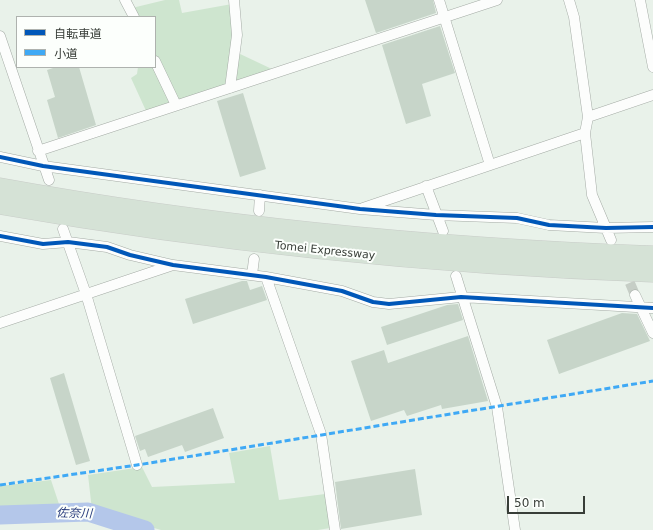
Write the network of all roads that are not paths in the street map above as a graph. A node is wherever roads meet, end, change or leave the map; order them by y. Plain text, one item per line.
1 (126, 0) edge
2 (234, 0) edge
3 (439, 0) edge
4 (497, 0) edge
5 (569, 0) edge
6 (640, 0) edge
7 (134, 16) edge
8 (445, 17) junction
9 (0, 36) edge
10 (156, 63) edge
11 (653, 67) edge
12 (230, 88) junction
13 (653, 95) edge
14 (176, 106) junction
15 (588, 117) junction
16 (585, 133) junction
17 (38, 151) junction
18 (0, 157) edge
19 (490, 165) junction
20 (43, 166) junction
21 (49, 180) dead end
22 (0, 186) edge
23 (426, 186) junction
24 (260, 195) junction
25 (0, 205) edge
26 (360, 209) junction
27 (259, 211) dead end
28 (436, 215) junction
29 (653, 227) edge
30 (606, 228) junction
31 (63, 229) dead end
32 (443, 231) dead end
33 (0, 236) edge
34 (611, 240) dead end
35 (68, 242) junction
36 (653, 255) edge
37 (254, 259) dead end
38 (173, 265) junction
39 (653, 273) edge
40 (252, 275) junction
41 (456, 276) dead end
42 (266, 277) junction
43 (86, 294) junction
44 (635, 295) tunnel mouth
45 (462, 297) junction
46 (642, 308) junction
47 (653, 308) edge
48 (0, 323) edge
49 (653, 333) edge
50 (137, 465) dead end
51 (335, 530) edge
52 (515, 530) edge

1 - 7 street
2 - 12 street
3 - 8 street
4 - 8 street
5 - 15 street
6 - 11 street
8 - 12 street
8 - 19 street
9 - 17 street
10 - 14 street
12 - 14 street
13 - 15 street
14 - 17 street
15 - 16 street
16 - 19 street
16 - 30 street
17 - 20 street
18 - 20 street
19 - 23 street
20 - 21 street
20 - 24 street
22 - 36 highway, Tomei Expressway
23 - 26 street
23 - 28 street
24 - 26 street
24 - 27 street
25 - 39 highway, Tomei Expressway
26 - 28 street
28 - 30 street
28 - 32 street
29 - 30 street
30 - 34 street
31 - 35 street
33 - 35 street
35 - 38 street
35 - 43 street
37 - 40 street
38 - 40 street
38 - 43 street
40 - 42 street
41 - 45 street
42 - 45 street
42 - 51 street
43 - 48 street
43 - 50 street
44 - 46 street
45 - 46 street
45 - 52 street
46 - 47 street
46 - 49 street

